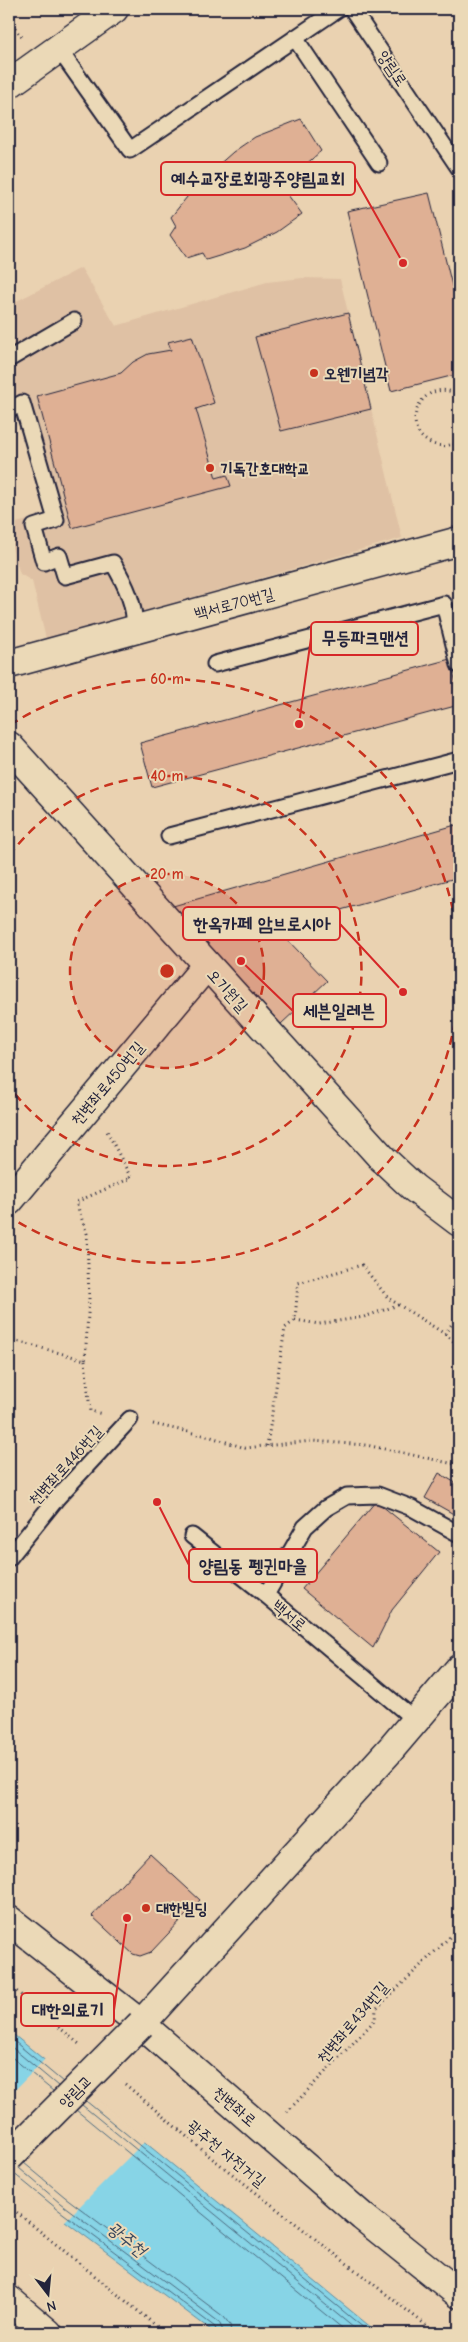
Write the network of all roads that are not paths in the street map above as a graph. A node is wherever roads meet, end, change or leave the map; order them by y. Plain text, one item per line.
1 (114, 9) edge
2 (338, 9) edge
3 (352, 9) edge
4 (295, 38) junction
5 (58, 48) junction
6 (9, 84) edge
7 (379, 163) dead end
8 (459, 168) edge
9 (74, 320) dead end
10 (9, 359) edge
11 (9, 410) edge
12 (459, 541) edge
13 (136, 630) junction
14 (9, 664) edge
15 (215, 664) dead end
16 (459, 665) edge
17 (9, 746) edge
18 (459, 760) edge
19 (169, 836) dead end
20 (206, 966) junction
21 (9, 1201) edge
22 (459, 1222) edge
23 (130, 1419) road end
24 (459, 1534) edge
25 (192, 1536) dead end
26 (9, 1558) edge
27 (266, 1595) junction
28 (459, 1669) edge
29 (415, 1720) junction
30 (9, 1920) edge
31 (141, 2024) junction
32 (9, 2157) edge
33 (459, 2294) edge
34 (9, 2300) edge
35 (48, 2333) edge

1 - 5 street
2 - 4 lane
3 - 8 lane, 양림로
4 - 5 lane
4 - 7 lane
5 - 6 street
9 - 10 lane
11 - 13 lane
12 - 13 street, 백서로70번길
13 - 14 street, 백서로70번길
15 - 16 lane
17 - 20 street, 오기원길
18 - 19 lane
20 - 21 street, 천변좌로450번길
20 - 22 street, 오기원길
23 - 26 lane, 천변좌로446번길
24 - 27 lane, 백서로
25 - 27 lane
27 - 29 lane, 백서로
28 - 29 street
29 - 31 street
30 - 31 street, 천변좌로
31 - 32 street, 양림교, bridge
31 - 33 street, 천변좌로
34 - 35 street

